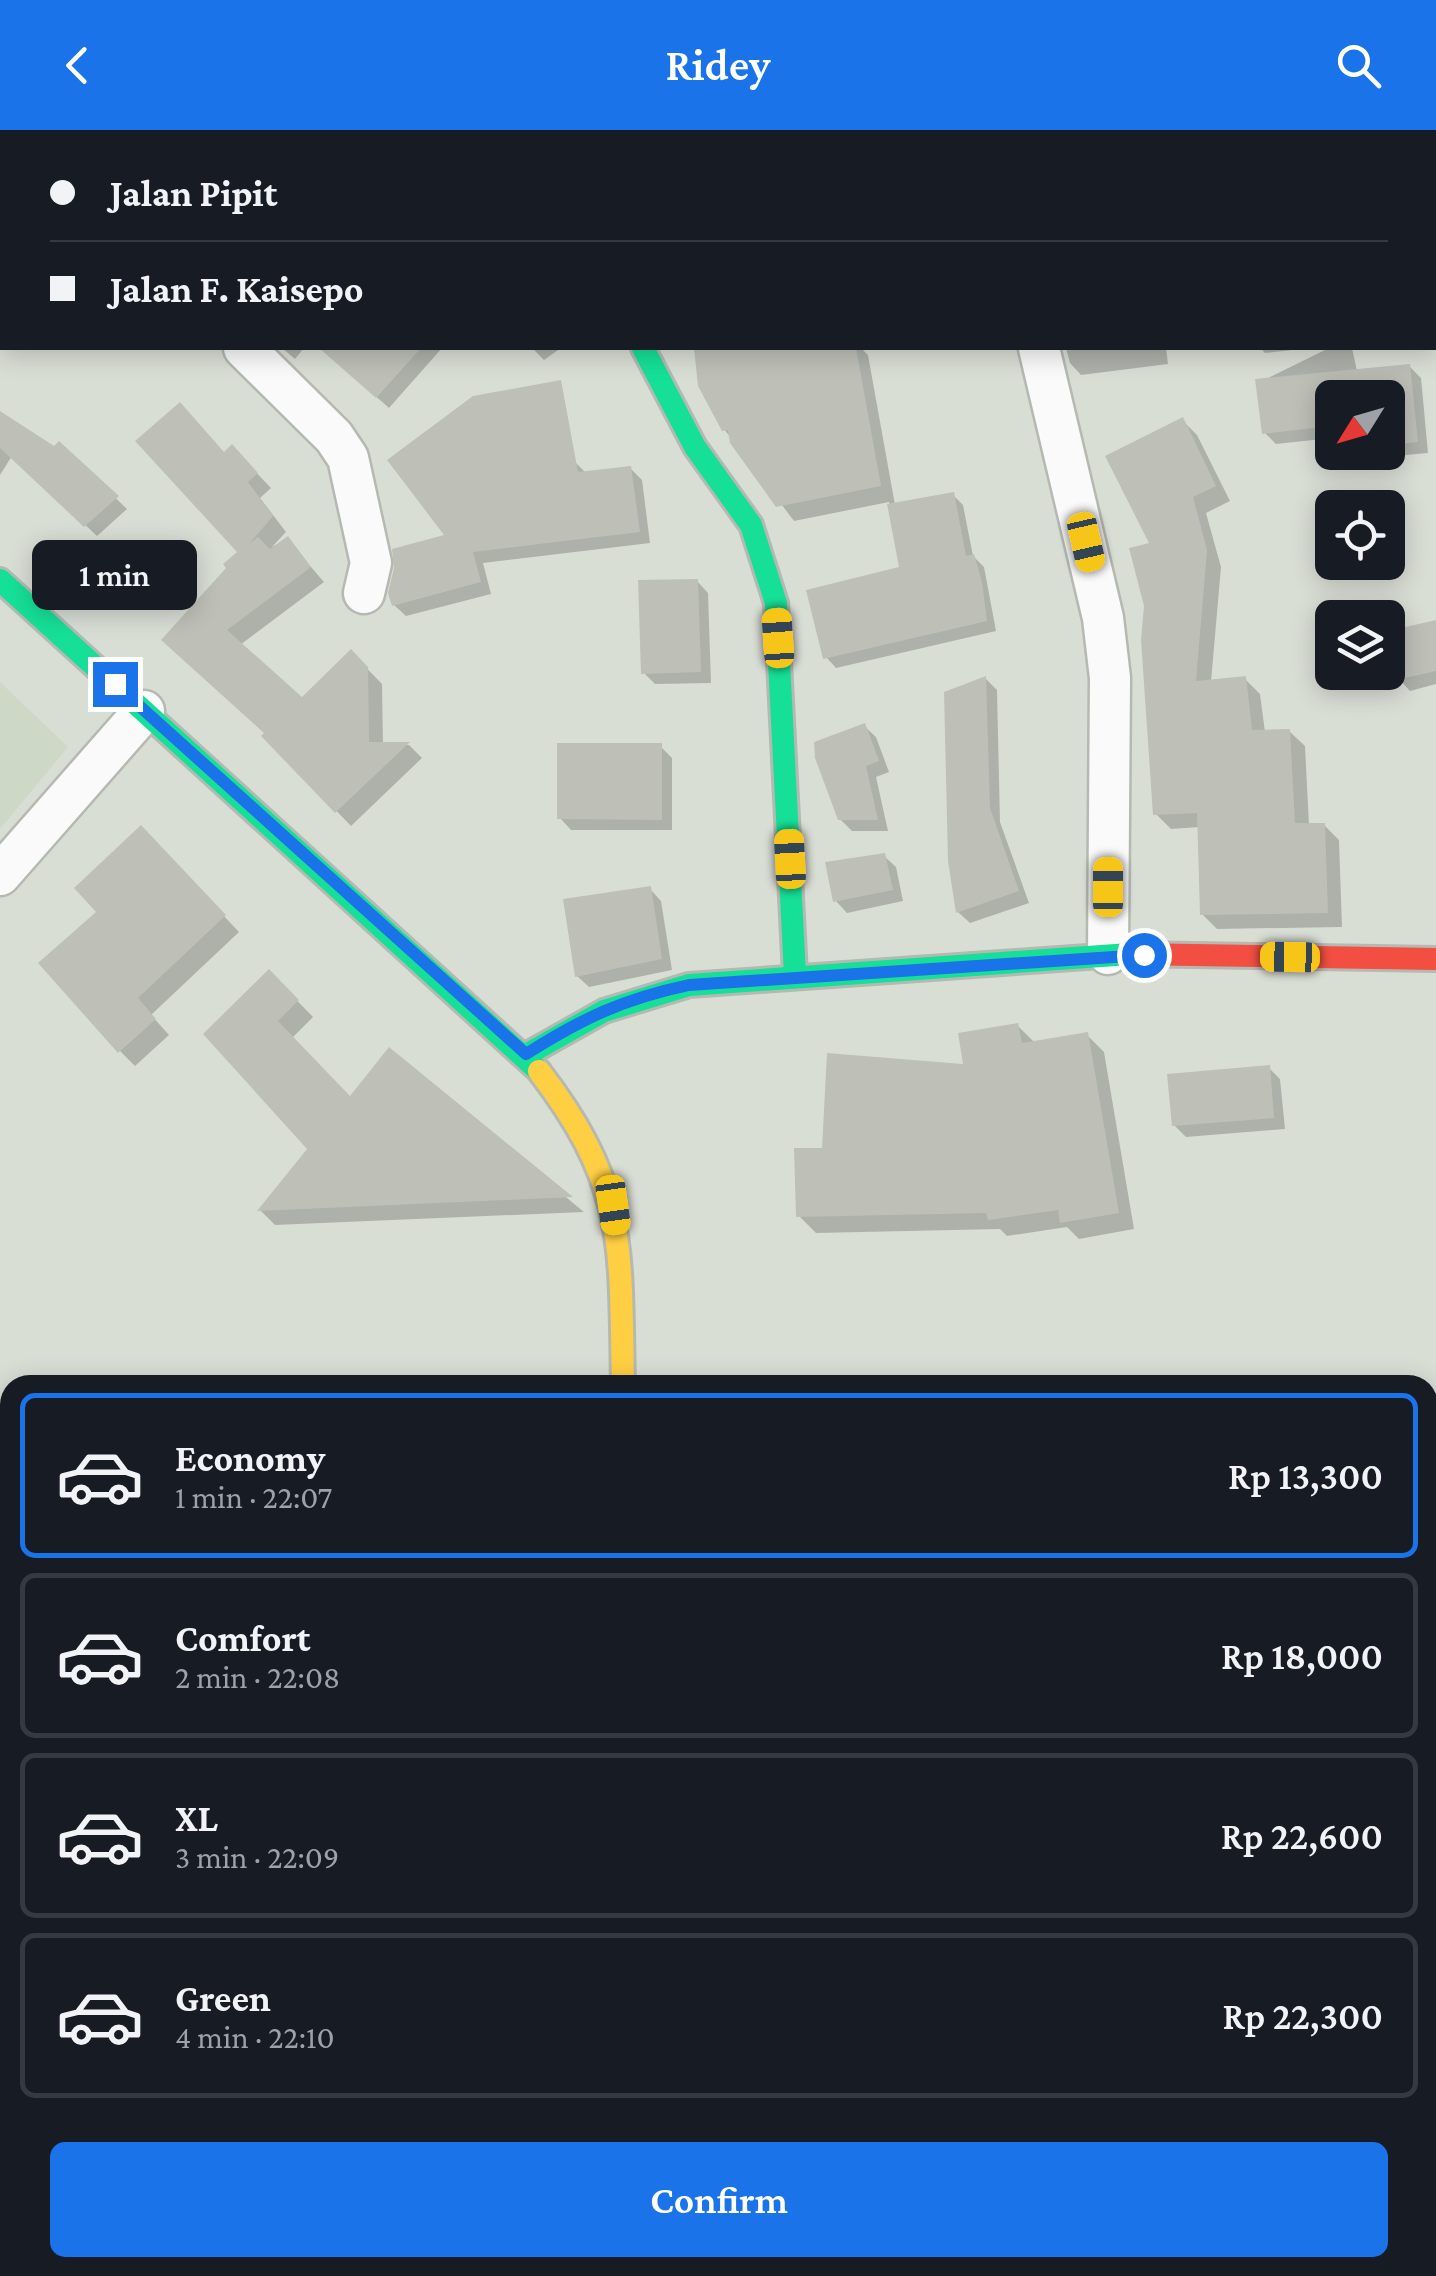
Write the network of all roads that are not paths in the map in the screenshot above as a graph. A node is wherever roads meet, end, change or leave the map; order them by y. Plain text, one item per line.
1 (246, 350) edge
2 (645, 350) edge
3 (1040, 350) edge
4 (0, 580) edge
5 (364, 593) dead end
6 (144, 711) junction
7 (0, 875) edge
8 (1108, 954) junction
9 (1436, 959) edge
10 (794, 976) junction
11 (526, 1054) junction
12 (622, 1375) edge

1 - 5 street
2 - 10 street
3 - 8 street
4 - 6 street
6 - 7 street
6 - 11 street
8 - 9 street
8 - 10 street
10 - 11 street
11 - 12 street

